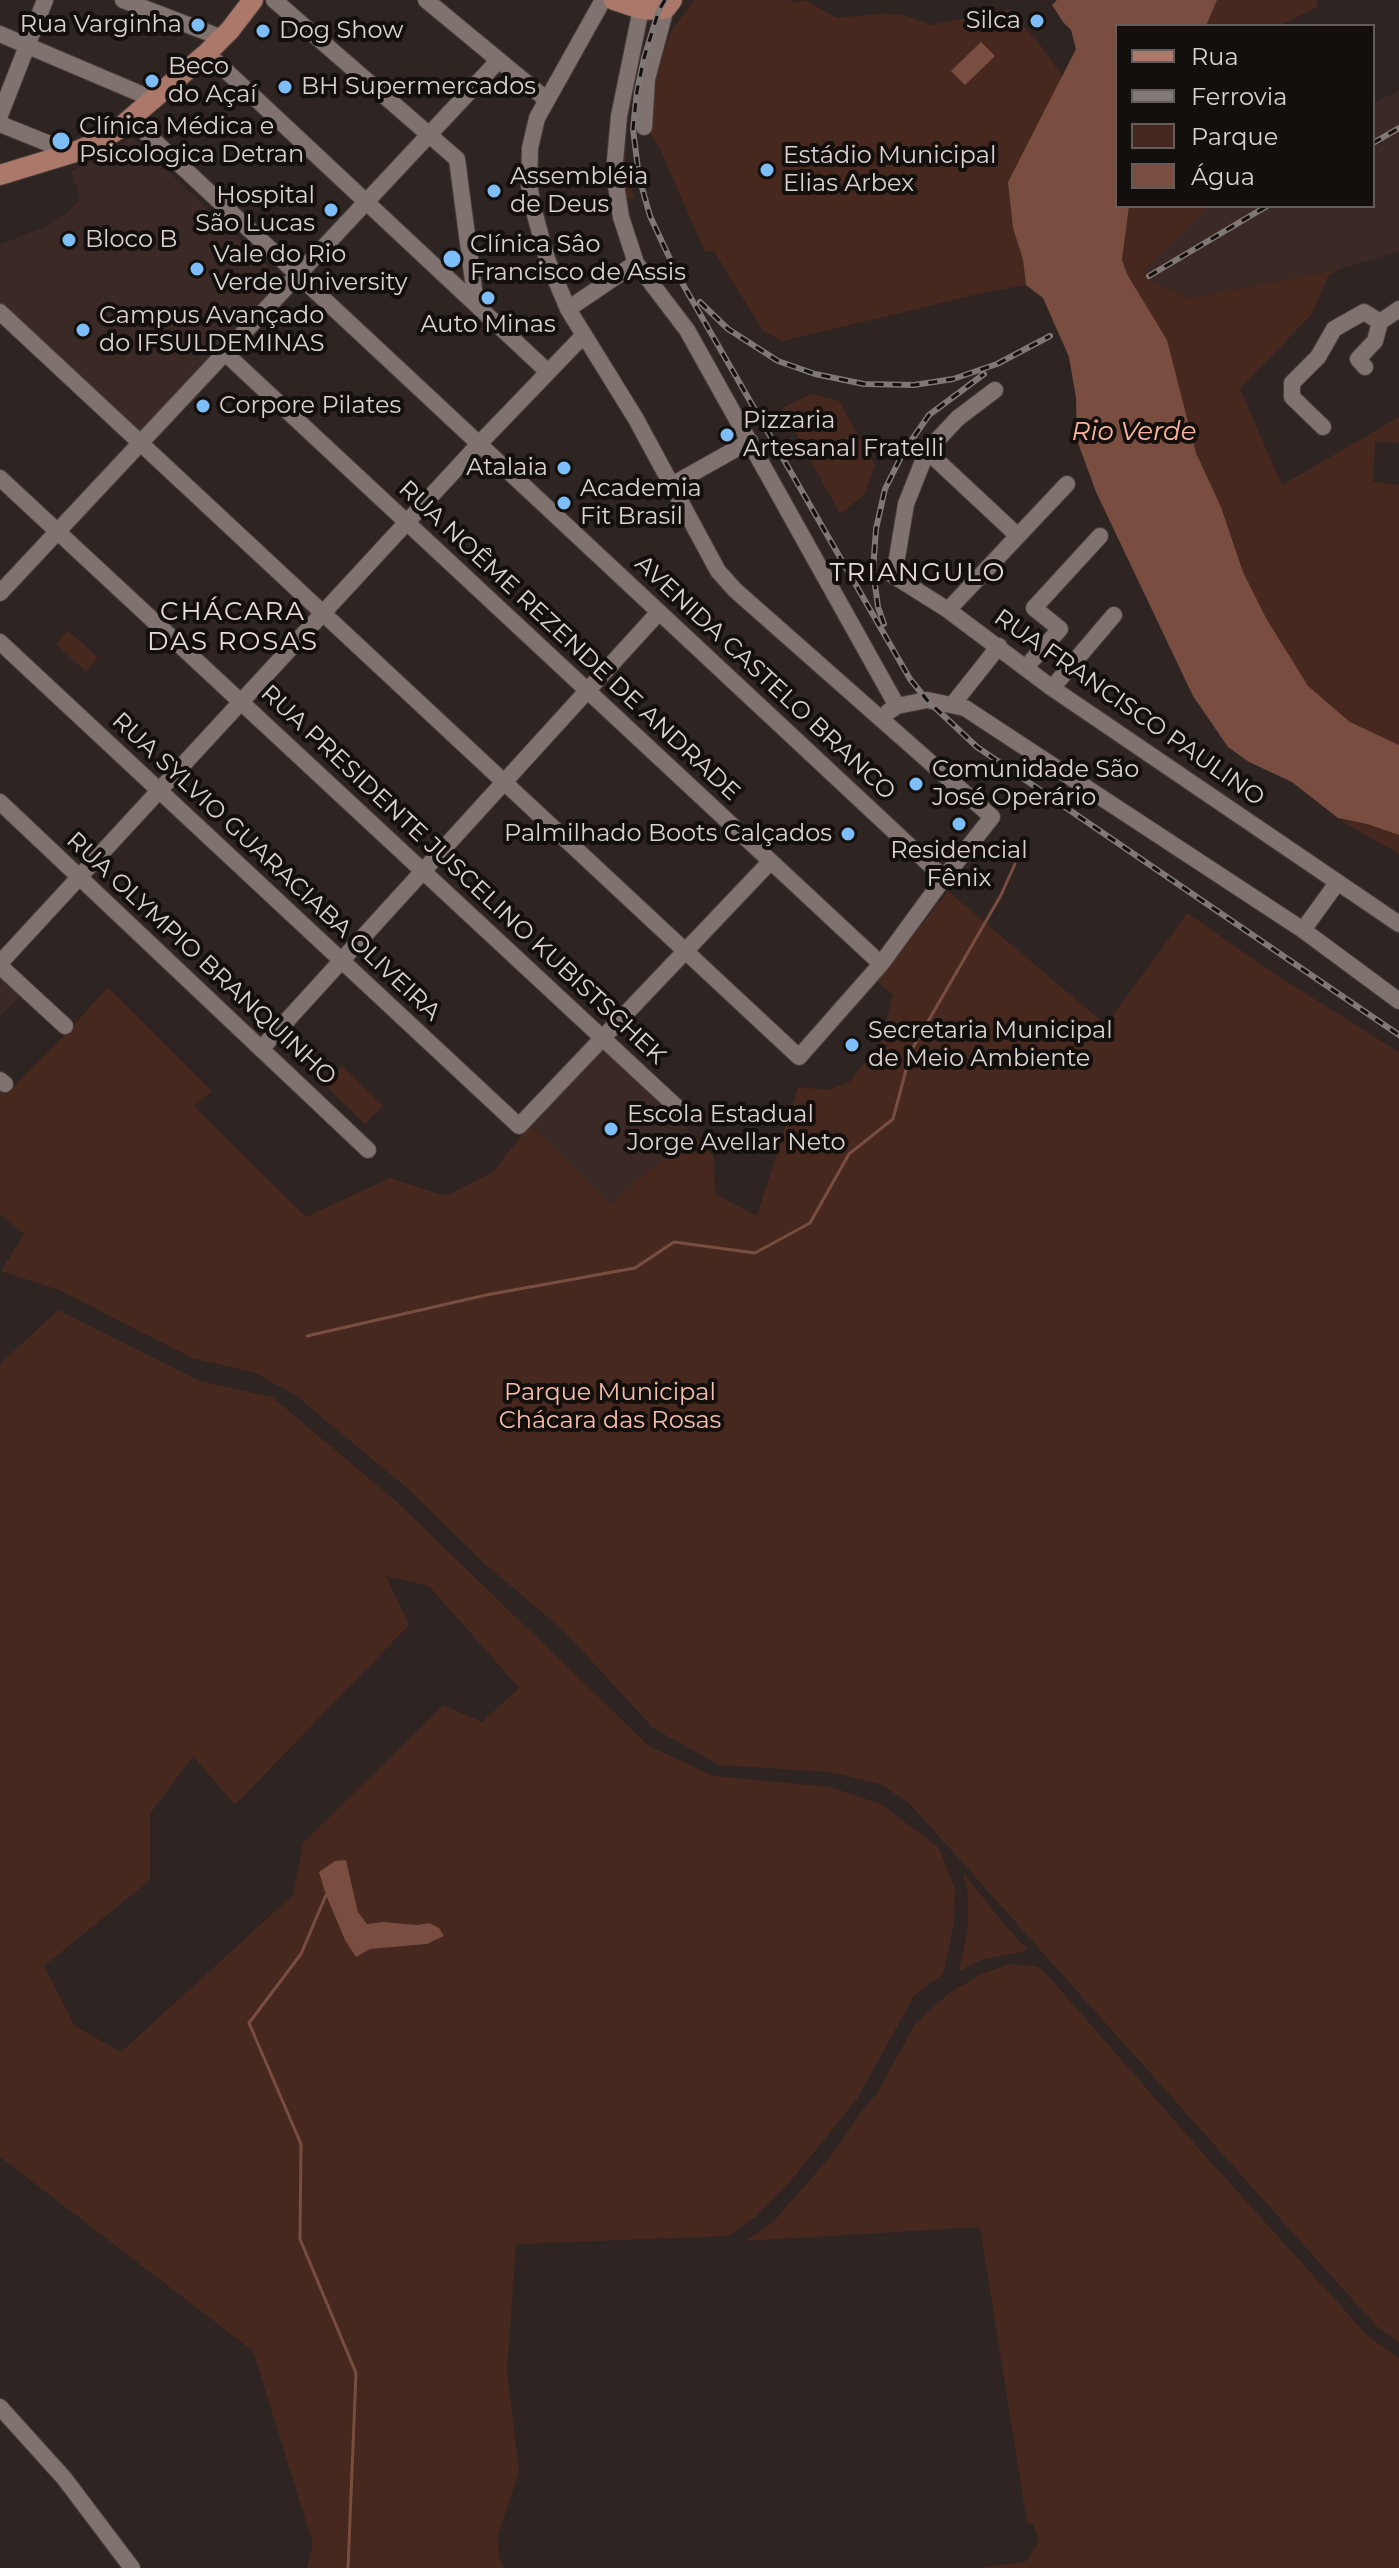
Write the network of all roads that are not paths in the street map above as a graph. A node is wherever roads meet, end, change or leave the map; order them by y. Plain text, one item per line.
1 (45, 0) edge
2 (123, 0) edge
3 (253, 0) edge
4 (274, 0) edge
5 (426, 0) edge
6 (603, 0) edge
7 (614, 0) edge
8 (669, 4) edge
9 (641, 9) junction
10 (0, 34) edge
11 (214, 45) junction
12 (28, 46) junction
13 (499, 60) junction
14 (155, 100) junction
15 (547, 100) junction
16 (0, 115) edge
17 (132, 120) junction
18 (0, 124) edge
19 (644, 127) dead end
20 (429, 135) junction
21 (72, 153) junction
22 (0, 175) edge
23 (367, 202) junction
24 (636, 263) junction
25 (471, 267) junction
26 (298, 275) junction
27 (455, 284) junction
28 (476, 304) junction
29 (568, 309) junction
30 (1399, 309) edge
31 (0, 312) edge
32 (1380, 322) junction
33 (583, 336) junction
34 (225, 353) junction
35 (1365, 367) dead end
36 (548, 372) junction
37 (995, 390) dead end
38 (1323, 427) dead end
39 (750, 441) junction
40 (141, 442) junction
41 (479, 444) junction
42 (927, 451) junction
43 (0, 478) edge
44 (1067, 484) dead end
45 (670, 486) junction
46 (406, 522) junction
47 (57, 531) junction
48 (1018, 536) junction
49 (1100, 536) dead end
50 (0, 593) edge
51 (948, 610) junction
52 (323, 612) junction
53 (659, 612) junction
54 (1114, 615) dead end
55 (0, 642) edge
56 (999, 646) junction
57 (1026, 667) junction
58 (1052, 688) junction
59 (587, 691) junction
60 (241, 701) junction
61 (953, 704) junction
62 (897, 706) junction
63 (881, 718) junction
64 (504, 781) junction
65 (159, 790) junction
66 (0, 802) edge
67 (770, 862) junction
68 (423, 870) junction
69 (79, 877) junction
70 (944, 878) junction
71 (1337, 883) junction
72 (1399, 924) edge
73 (1303, 930) junction
74 (686, 951) junction
75 (341, 961) junction
76 (0, 964) edge
77 (881, 964) junction
78 (1399, 1001) edge
79 (65, 1026) dead end
80 (603, 1037) junction
81 (261, 1049) junction
82 (681, 1111) dead end
83 (368, 1150) dead end
84 (0, 2407) edge
85 (132, 2568) edge

1 - 12 street
2 - 11 street
3 - 11 main road
4 - 20 street
5 - 13 street
6 - 15 street
7 - 9 main road
8 - 9 main road
8 - 19 street
9 - 24 street
10 - 12 street
11 - 14 main road
11 - 23 street
12 - 14 street
12 - 16 street
13 - 15 street
13 - 20 street
14 - 17 main road
15 - 29 street
17 - 21 main road
17 - 26 street, AVENIDA CASTELO BRANCO
18 - 21 street
20 - 23 street
20 - 25 street
21 - 22 main road
23 - 26 street
23 - 27 street
24 - 29 street
24 - 39 street
25 - 27 street
25 - 28 street
26 - 34 street
26 - 41 street, AVENIDA CASTELO BRANCO
27 - 28 street
28 - 36 street
29 - 33 street
30 - 32 street
31 - 40 street
32 - 35 street
32 - 38 street
33 - 36 street
33 - 45 street
34 - 40 street
34 - 46 street, RUA NOÊME REZENDE DE ANDRADE
36 - 41 street
37 - 42 street, RUA FRANCISCO PAULINO
39 - 45 street
39 - 62 street
40 - 47 street
40 - 52 street
41 - 46 street
41 - 53 street, AVENIDA CASTELO BRANCO
42 - 48 street
42 - 51 street, RUA FRANCISCO PAULINO
43 - 47 street, RUA PRESIDENTE JUSCELINO KUBISTSCHEK
44 - 48 street
45 - 63 street
46 - 52 street
46 - 59 street, RUA NOÊME REZENDE DE ANDRADE
47 - 50 street
47 - 60 street, RUA PRESIDENTE JUSCELINO KUBISTSCHEK
48 - 51 street
49 - 57 street
51 - 56 street, RUA FRANCISCO PAULINO
52 - 60 street
52 - 64 street
53 - 59 street
53 - 70 street, AVENIDA CASTELO BRANCO
54 - 58 street
55 - 65 street, RUA SYLVIO GUARACIABA OLIVEIRA
56 - 57 street, RUA FRANCISCO PAULINO
56 - 61 street
57 - 58 street, RUA FRANCISCO PAULINO
58 - 71 street, RUA FRANCISCO PAULINO
59 - 64 street
59 - 67 street, RUA NOÊME REZENDE DE ANDRADE
60 - 65 street
60 - 68 street, RUA PRESIDENTE JUSCELINO KUBISTSCHEK
61 - 62 street
61 - 73 street
62 - 63 street
63 - 70 street
64 - 68 street
64 - 74 street
65 - 69 street
65 - 75 street, RUA SYLVIO GUARACIABA OLIVEIRA
66 - 69 street, RUA OLYMPIO BRANQUINHO
67 - 74 street
67 - 77 street, RUA NOÊME REZENDE DE ANDRADE
68 - 75 street
68 - 80 street, RUA PRESIDENTE JUSCELINO KUBISTSCHEK
69 - 76 street
69 - 81 street, RUA OLYMPIO BRANQUINHO
70 - 77 street
71 - 72 street, RUA FRANCISCO PAULINO
71 - 73 street
73 - 78 street
74 - 77 street
74 - 80 street
75 - 80 street, RUA SYLVIO GUARACIABA OLIVEIRA
75 - 81 street
76 - 79 street
80 - 82 street, RUA PRESIDENTE JUSCELINO KUBISTSCHEK
81 - 83 street, RUA OLYMPIO BRANQUINHO
84 - 85 street

